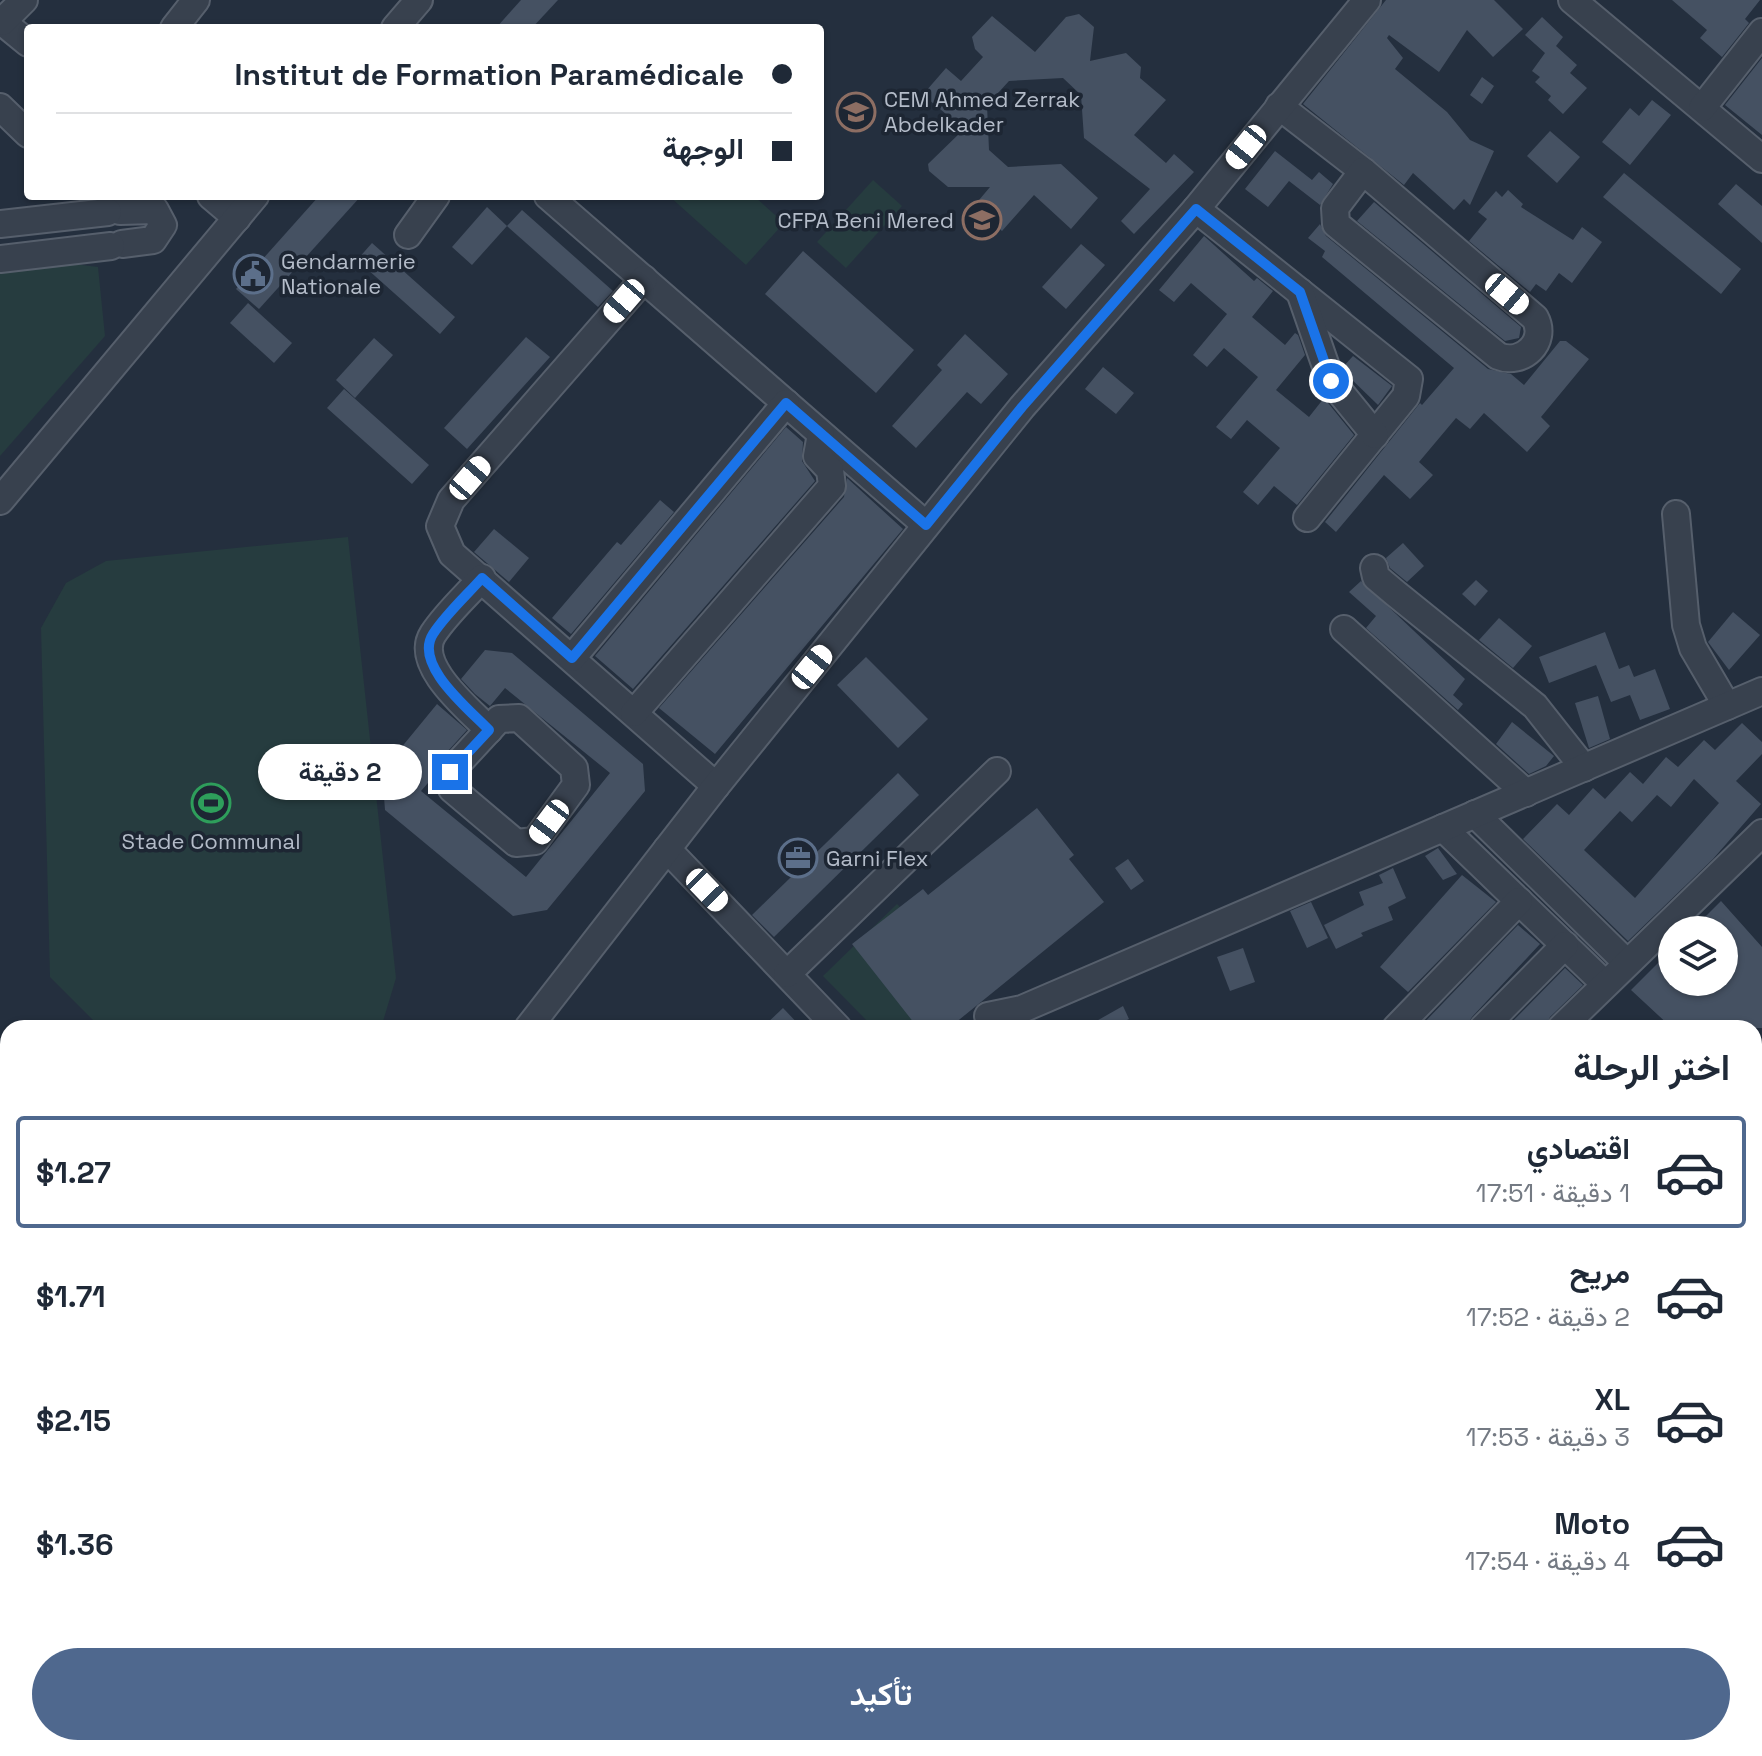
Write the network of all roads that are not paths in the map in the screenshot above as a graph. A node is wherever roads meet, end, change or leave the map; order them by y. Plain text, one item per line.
1 (24, 0) edge
2 (196, 0) edge
3 (419, 0) edge
4 (1367, 0) edge
5 (1572, 0) edge
6 (1, 21) edge
7 (177, 24) edge
8 (398, 24) edge
9 (1762, 32) edge
10 (24, 40) edge
11 (1279, 106) junction
12 (0, 107) edge
13 (1702, 108) junction
14 (24, 130) edge
15 (1762, 159) edge
16 (1363, 171) junction
17 (216, 200) edge
18 (252, 200) edge
19 (433, 200) edge
20 (553, 200) edge
21 (40, 208) edge
22 (1196, 209) junction
23 (237, 218) junction
24 (0, 224) edge
25 (408, 235) dead end
26 (0, 259) edge
27 (644, 279) junction
28 (1300, 292) junction
29 (786, 403) junction
30 (821, 434) junction
31 (1375, 435) junction
32 (0, 501) edge
33 (1676, 514) dead end
34 (1307, 518) dead end
35 (926, 525) junction
36 (1374, 568) dead end
37 (482, 578) junction
38 (1344, 629) dead end
39 (572, 658) junction
40 (1762, 691) edge
41 (1727, 706) junction
42 (634, 713) junction
43 (489, 730) junction
44 (1584, 768) junction
45 (997, 771) dead end
46 (716, 786) junction
47 (1526, 793) junction
48 (1475, 814) junction
49 (1443, 828) junction
50 (1762, 833) edge
51 (667, 849) junction
52 (1519, 901) junction
53 (1565, 945) junction
54 (1627, 963) junction
55 (787, 974) junction
56 (1605, 984) junction
57 (988, 1016) dead end
58 (534, 1020) edge
59 (830, 1020) edge
60 (1404, 1020) edge
61 (1491, 1020) edge
62 (1569, 1020) edge

1 - 6 street
2 - 7 street
3 - 8 street
4 - 11 street
5 - 13 street
6 - 10 street
9 - 13 street
11 - 16 street
11 - 22 street
12 - 14 street
13 - 15 street
16 - 16 street
17 - 23 street
18 - 23 street
19 - 25 street
20 - 27 street
21 - 24 street
21 - 26 street
22 - 28 street
22 - 35 street
23 - 32 street
27 - 29 street
27 - 37 street
28 - 31 street
28 - 31 street
29 - 30 street
29 - 39 street
30 - 35 street
30 - 42 street
31 - 34 street
33 - 41 street
35 - 46 street
36 - 44 street
37 - 39 street
37 - 43 street
38 - 47 street
39 - 42 street
40 - 41 street
41 - 44 street
42 - 46 street
43 - 43 street
44 - 47 street
45 - 55 street
46 - 51 street
47 - 48 street
48 - 49 street
48 - 54 street
49 - 52 street
49 - 57 street
50 - 54 street
51 - 55 street
51 - 58 street
52 - 53 street
52 - 60 street
53 - 56 street
53 - 61 street
54 - 56 street
55 - 59 street
56 - 62 street

